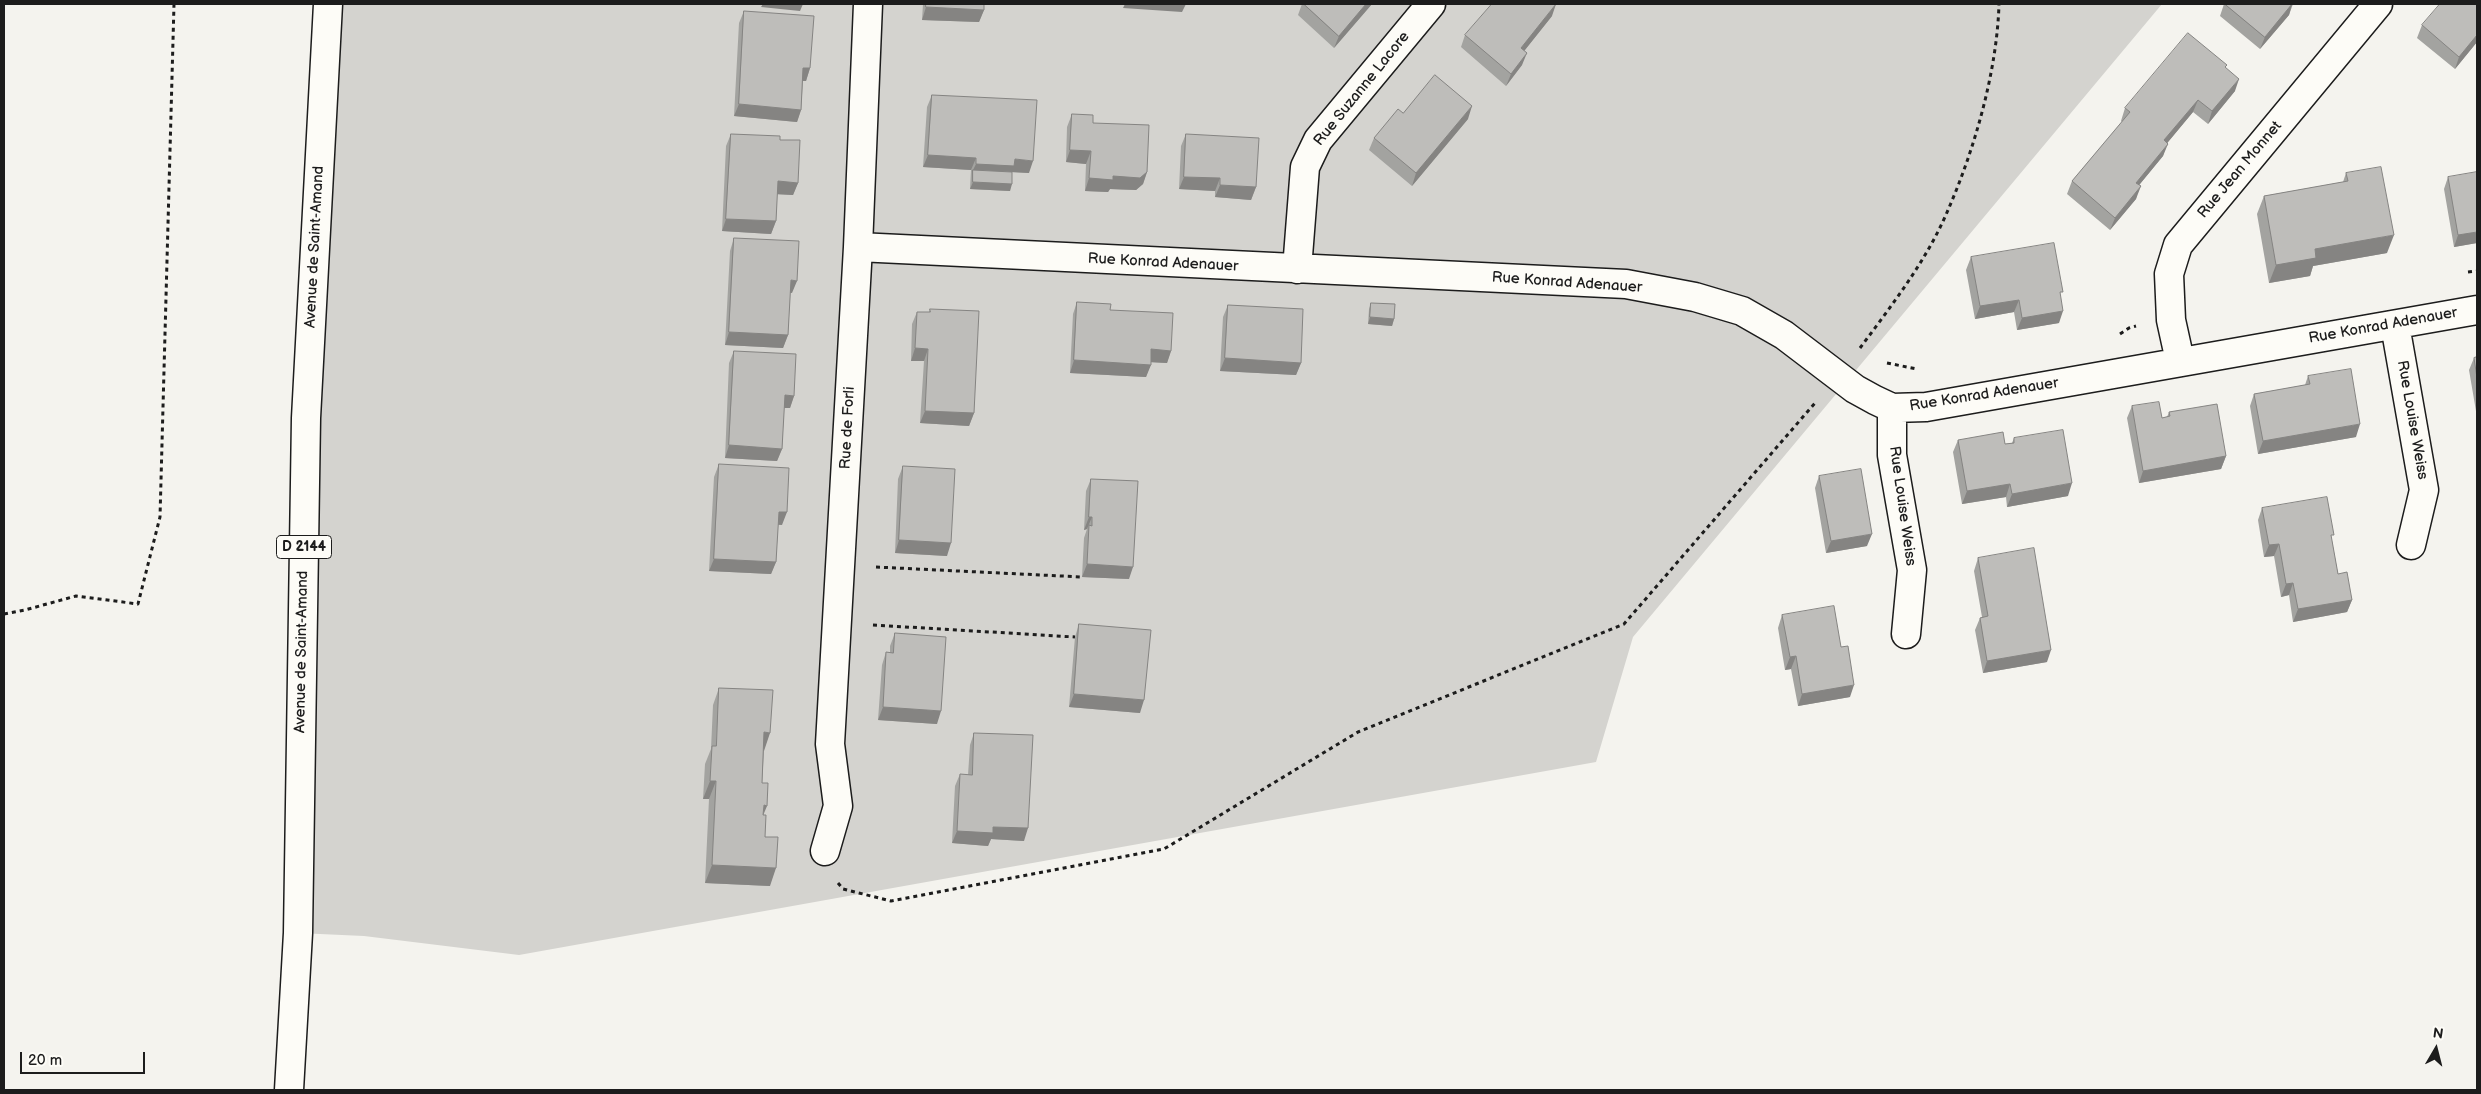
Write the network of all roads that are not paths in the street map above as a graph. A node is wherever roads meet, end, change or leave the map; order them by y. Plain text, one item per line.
1 (328, 4) edge
2 (868, 4) edge
3 (1431, 4) edge
4 (2378, 4) edge
5 (858, 247) junction
6 (1297, 269) junction
7 (2477, 310) edge
8 (2395, 324) junction
9 (2180, 362) junction
10 (1892, 408) junction
11 (2411, 545) dead end
12 (1906, 634) dead end
13 (826, 851) road end
14 (290, 1090) edge

1 - 14 street, Avenue de Saint-Amand / D 2144
2 - 5 street, Rue de Forli
3 - 6 street, Rue Suzanne Lacore
4 - 9 street, Rue Jean Monnet
5 - 6 street, Rue Konrad Adenauer
5 - 13 street, Rue de Forli
6 - 10 street, Rue Konrad Adenauer
7 - 8 street, Rue Konrad Adenauer
8 - 9 street, Rue Konrad Adenauer
8 - 11 street, Rue Louise Weiss
9 - 10 street, Rue Konrad Adenauer
10 - 12 street, Rue Louise Weiss

